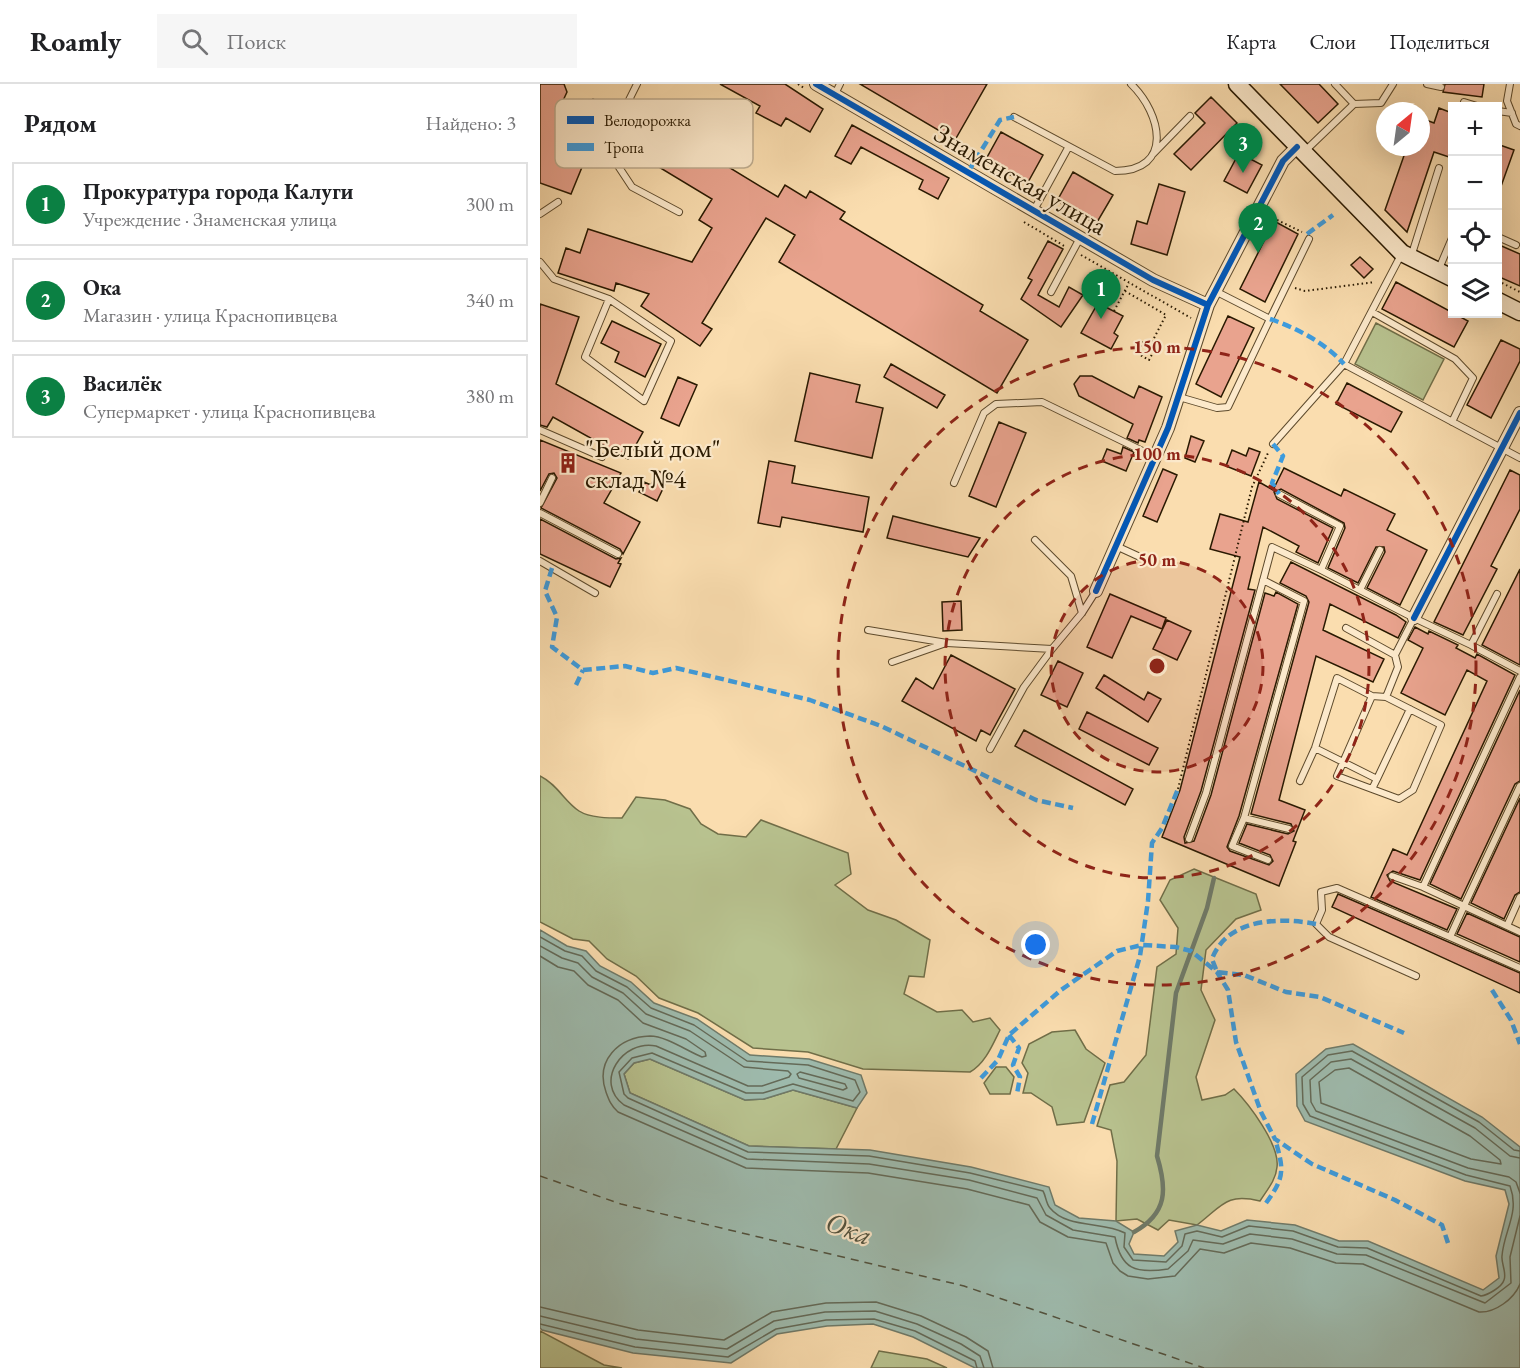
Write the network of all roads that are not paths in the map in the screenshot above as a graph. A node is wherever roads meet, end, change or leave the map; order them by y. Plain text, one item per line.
1 (637, 84) edge
2 (816, 84) edge
3 (1131, 84) edge
4 (1237, 84) edge
5 (1335, 84) edge
6 (1393, 84) edge
7 (1427, 84) edge
8 (1510, 84) edge
9 (1441, 87) dead end
10 (837, 89) edge
11 (630, 99) edge
12 (1354, 104) junction
13 (1502, 112) edge
14 (1512, 113) junction
15 (1190, 116) dead end
16 (1014, 117) dead end
17 (1520, 126) edge
18 (1068, 148) junction
19 (1300, 150) junction
20 (1153, 154) junction
21 (619, 168) edge
22 (1439, 168) dead end
23 (558, 202) dead end
24 (1034, 210) junction
25 (679, 212) dead end
26 (540, 214) edge
27 (1080, 238) junction
28 (1309, 239) road end
29 (1502, 239) edge
30 (1516, 245) dead end
31 (1406, 255) junction
32 (1448, 259) edge
33 (540, 262) edge
34 (1445, 275) edge
35 (1215, 291) junction
36 (1051, 292) dead end
37 (609, 299) junction
38 (1502, 303) edge
39 (1208, 305) junction
40 (1372, 312) junction
41 (1520, 312) edge
42 (1270, 319) junction
43 (1344, 364) junction
44 (1178, 397) junction
45 (1520, 413) edge
46 (1452, 422) junction
47 (540, 430) edge
48 (1273, 444) road end
49 (1503, 449) junction
50 (602, 457) dead end
51 (1155, 457) junction
52 (1520, 458) edge
53 (552, 478) dead end
54 (954, 483) dead end
55 (1280, 494) dead end
56 (540, 503) edge
57 (540, 513) edge
58 (1035, 540) dead end
59 (1116, 545) junction
60 (1380, 550) dead end
61 (618, 554) dead end
62 (1140, 557) dead end
63 (540, 561) edge
64 (1321, 570) junction
65 (1263, 580) junction
66 (1360, 590) junction
67 (1096, 591) joint
68 (595, 593) dead end
69 (1497, 594) dead end
70 (1082, 613) junction
71 (1414, 618) junction
72 (1346, 628) dead end
73 (868, 630) dead end
74 (947, 643) junction
75 (1470, 645) junction
76 (1052, 649) junction
77 (1395, 655) junction
78 (892, 662) dead end
79 (1520, 670) edge
80 (1520, 677) edge
81 (1372, 696) junction
82 (1386, 697) junction
83 (1410, 709) junction
84 (1315, 748) junction
85 (990, 749) dead end
86 (1342, 762) junction
87 (1377, 779) junction
88 (1300, 781) dead end
89 (1520, 786) edge
90 (1372, 789) junction
91 (1244, 818) junction
92 (1289, 829) dead end
93 (1189, 839) dead end
94 (1268, 860) dead end
95 (1392, 876) dead end
96 (1423, 887) junction
97 (1520, 897) edge
98 (1464, 906) junction
99 (1507, 926) junction
100 (1520, 932) edge
101 (1450, 936) junction
102 (1520, 968) edge
103 (1416, 976) dead end

1 - 11 lane
2 - 10 street, Знаменская улица
3 - 20 lane
4 - 19 main road
5 - 12 lane
6 - 12 lane
7 - 9 lane
8 - 14 lane
10 - 24 street, Знаменская улица
12 - 19 lane
13 - 14 lane
14 - 17 lane
15 - 20 lane
16 - 18 lane
18 - 20 lane
18 - 24 lane
19 - 31 main road
19 - 35 street
21 - 25 lane
22 - 31 lane
23 - 26 lane
24 - 27 street, Знаменская улица
27 - 36 lane
27 - 39 street, Знаменская улица
28 - 42 lane
29 - 30 lane
31 - 34 main road
31 - 40 lane
32 - 34 lane
33 - 37 lane
35 - 39 street
35 - 42 lane
37 - 37 lane
38 - 41 main road
39 - 44 street
40 - 43 lane
40 - 46 lane
42 - 44 lane
43 - 46 lane
43 - 48 lane
44 - 51 street
45 - 49 street
46 - 49 lane
47 - 50 lane
49 - 52 lane
49 - 71 street
51 - 54 lane
51 - 59 street
53 - 56 lane
55 - 64 lane
57 - 61 lane
58 - 70 lane
59 - 62 lane
59 - 67 street
60 - 66 lane
63 - 68 lane
64 - 65 lane
64 - 66 lane
65 - 91 lane
65 - 93 lane
66 - 71 lane
67 - 70 lane
69 - 75 lane
70 - 76 lane
71 - 75 lane
71 - 77 lane
72 - 77 lane
73 - 74 lane
74 - 76 lane
74 - 78 lane
75 - 79 lane
76 - 85 lane
77 - 82 lane
80 - 96 lane
81 - 82 lane
81 - 84 lane
81 - 86 lane
82 - 83 lane
83 - 87 lane
83 - 90 lane
84 - 86 lane
84 - 88 lane
86 - 87 lane
86 - 90 lane
87 - 90 lane
89 - 98 lane
91 - 92 lane
91 - 94 lane
95 - 96 lane
96 - 98 lane
97 - 99 lane
98 - 99 lane
98 - 101 lane
99 - 100 lane
101 - 102 lane
101 - 103 lane

